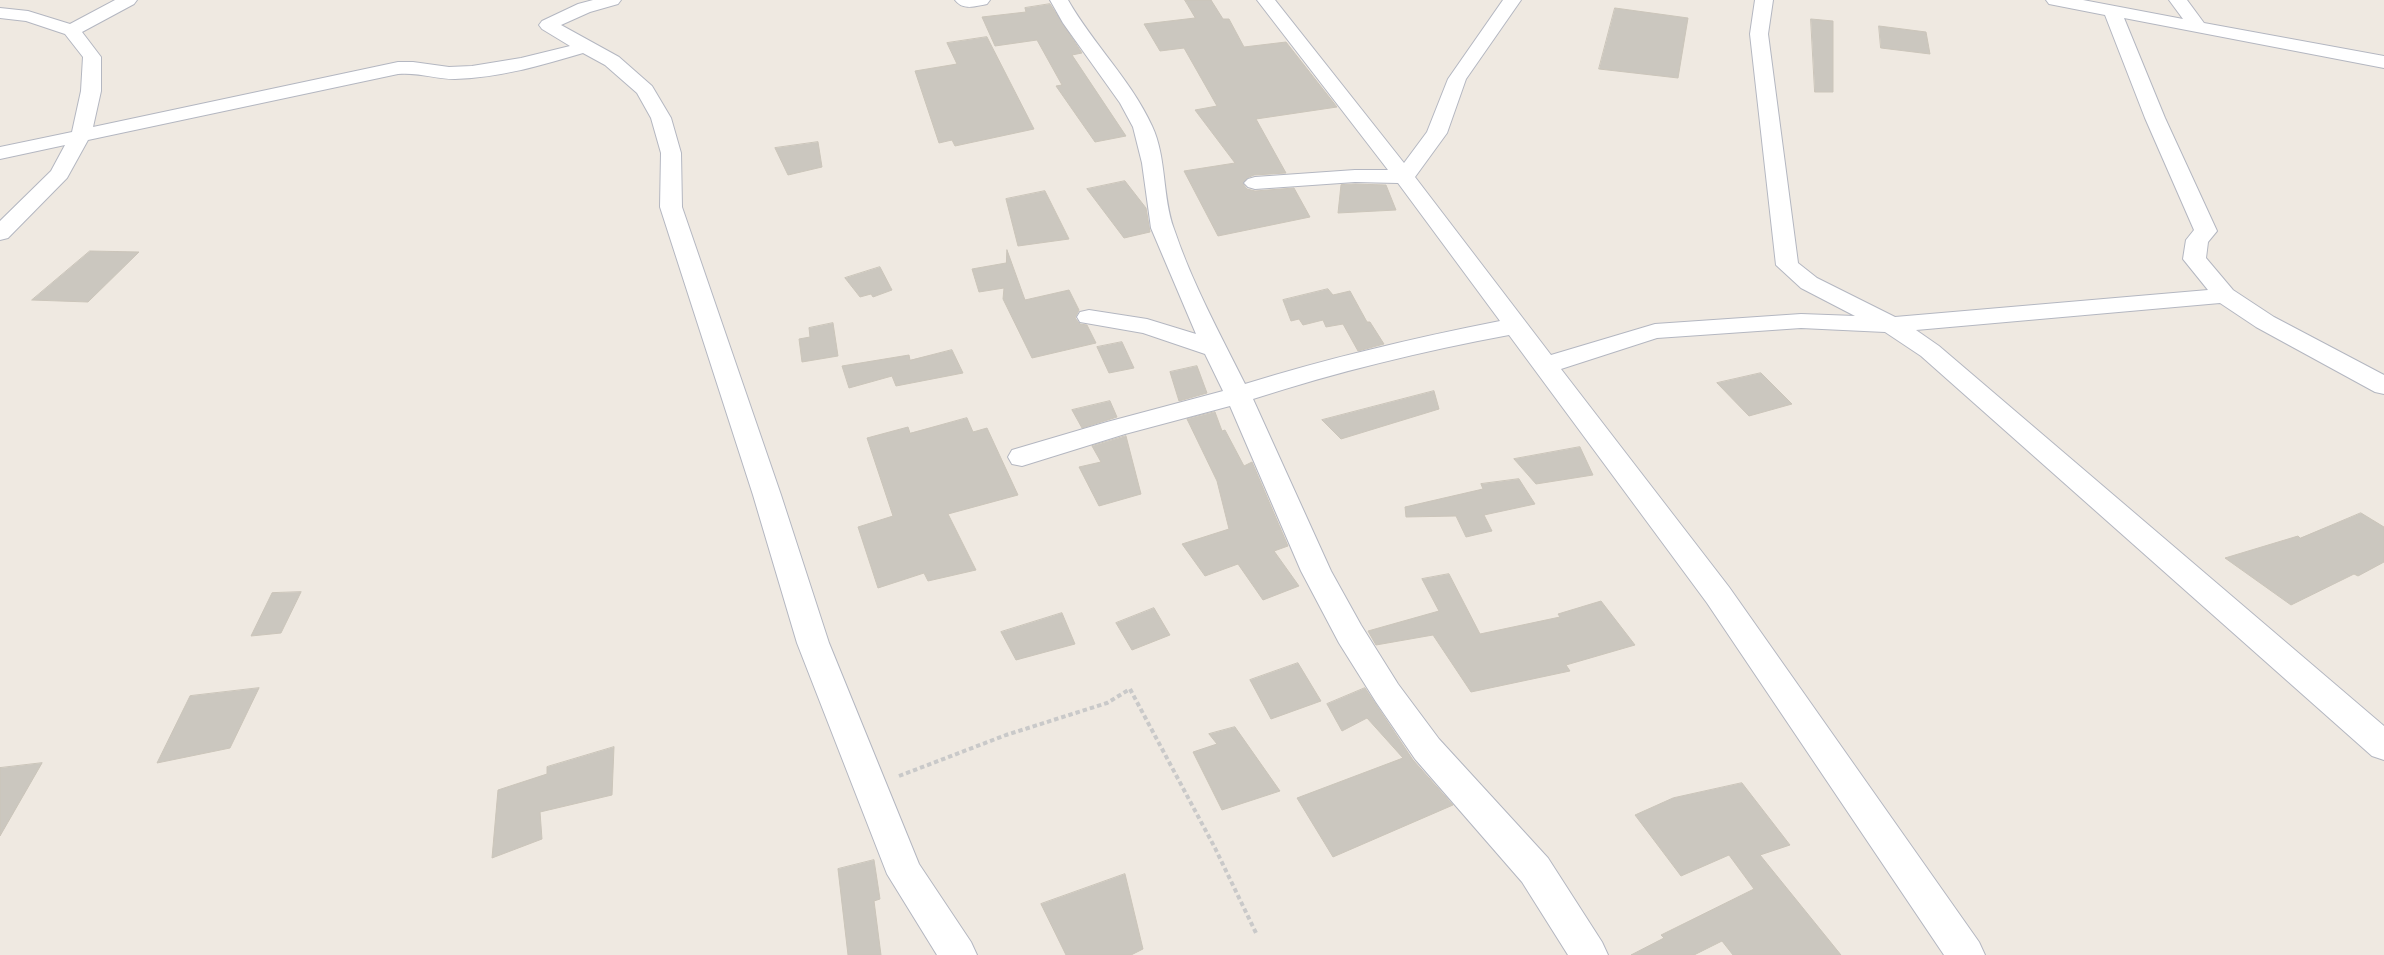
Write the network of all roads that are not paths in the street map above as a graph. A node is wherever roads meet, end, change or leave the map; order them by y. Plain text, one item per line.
1 (128, 0) edge
2 (612, 0) edge
3 (964, 0) edge
4 (981, 0) edge
5 (1058, 0) edge
6 (1266, 0) edge
7 (1512, 0) edge
8 (1764, 0) edge
9 (2055, 0) edge
10 (2178, 0) edge
11 (2112, 11) junction
12 (0, 13) edge
13 (2198, 27) junction
14 (72, 30) junction
15 (585, 47) junction
16 (2384, 62) edge
17 (81, 134) junction
18 (0, 152) edge
19 (1404, 177) junction
20 (1255, 183) dead end
21 (0, 233) edge
22 (2225, 295) junction
23 (1089, 317) dead end
24 (1891, 325) junction
25 (1516, 326) junction
26 (1216, 349) junction
27 (1546, 365) junction
28 (2384, 386) edge
29 (1238, 395) junction
30 (1022, 457) dead end
31 (2384, 746) edge
32 (958, 955) edge
33 (1589, 955) edge
34 (1966, 955) edge

1 - 14 street
2 - 15 street
3 - 4 street
5 - 26 street
6 - 19 street
7 - 19 street
8 - 24 street
9 - 11 street
10 - 13 street
11 - 13 street
11 - 22 street
12 - 14 street
13 - 16 street
14 - 17 street
15 - 17 street
15 - 32 street
17 - 18 street
17 - 21 street
19 - 20 street
19 - 25 street
22 - 24 street
22 - 28 street
23 - 26 street
24 - 27 street
24 - 31 street
25 - 27 street
25 - 29 street
26 - 29 street
27 - 34 street
29 - 30 street
29 - 33 street

